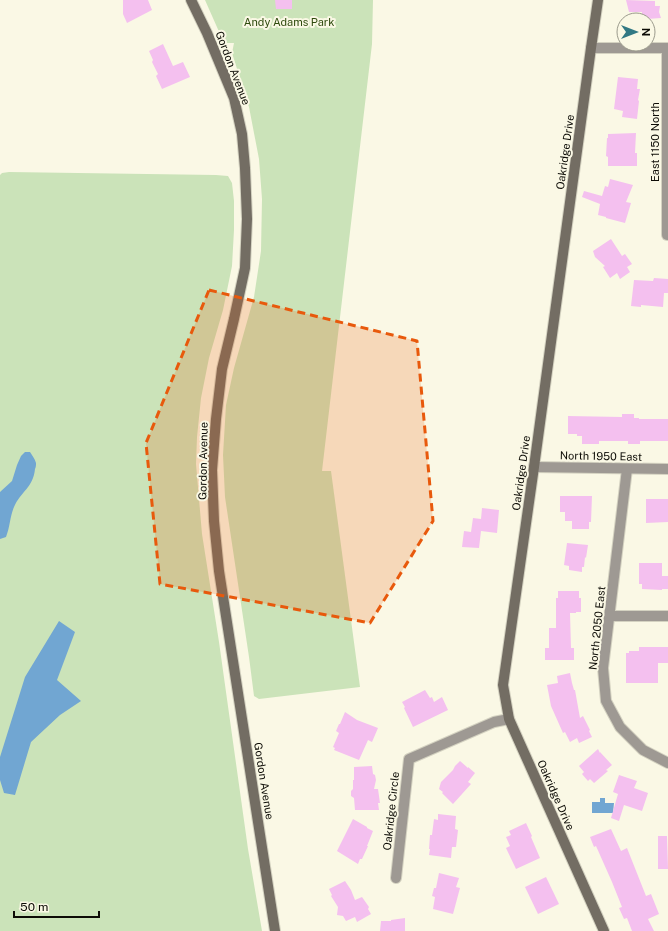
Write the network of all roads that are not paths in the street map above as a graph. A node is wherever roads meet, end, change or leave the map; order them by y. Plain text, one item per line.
1 (191, 0) edge
2 (598, 0) edge
3 (591, 48) junction
4 (668, 48) edge
5 (668, 235) edge
6 (534, 467) junction
7 (627, 469) junction
8 (668, 469) edge
9 (609, 616) junction
10 (668, 616) edge
11 (509, 719) junction
12 (668, 763) edge
13 (396, 878) dead end
14 (275, 931) edge
15 (604, 931) edge

1 - 14 street, Gordon Avenue
2 - 3 street, Oakridge Drive
3 - 4 street
3 - 6 street, Oakridge Drive
4 - 5 street, East 1150 North
6 - 7 street, North 1950 East
6 - 11 street, Oakridge Drive
7 - 8 street, North 1950 East
7 - 9 street, North 2050 East
9 - 10 street
9 - 12 street, North 2050 East
11 - 13 street, Oakridge Circle
11 - 15 street, Oakridge Drive

